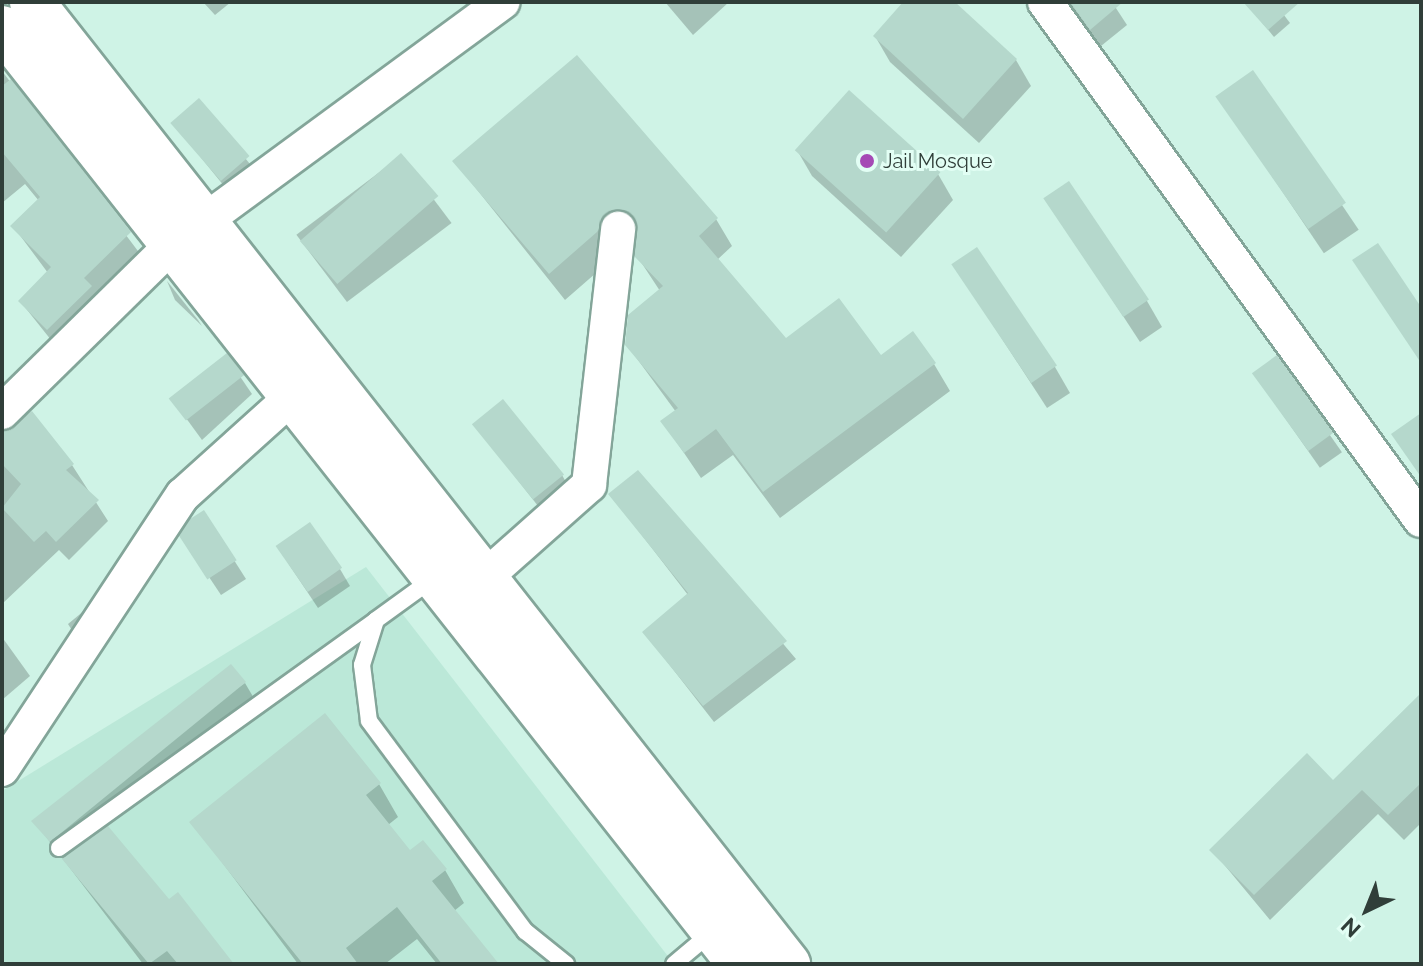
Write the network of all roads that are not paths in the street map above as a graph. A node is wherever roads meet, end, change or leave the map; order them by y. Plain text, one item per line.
1 (32, 2) edge
2 (503, 2) edge
3 (1045, 2) edge
4 (2, 28) edge
5 (618, 229) dead end
6 (189, 233) junction
7 (293, 396) junction
8 (2, 412) edge
9 (1421, 520) edge
10 (434, 578) junction
11 (483, 579) junction
12 (376, 620) junction
13 (2, 769) edge
14 (59, 848) dead end
15 (713, 931) junction
16 (566, 964) edge
17 (674, 964) edge
18 (740, 964) edge
19 (788, 964) edge

1 - 6 highway
2 - 6 street
3 - 9 street
4 - 6 highway
5 - 11 street
6 - 7 highway
6 - 8 street
6 - 11 highway
7 - 10 highway
7 - 13 street
10 - 12 lane
10 - 15 highway
11 - 19 highway
12 - 14 lane
12 - 16 lane
15 - 17 lane
15 - 18 highway

